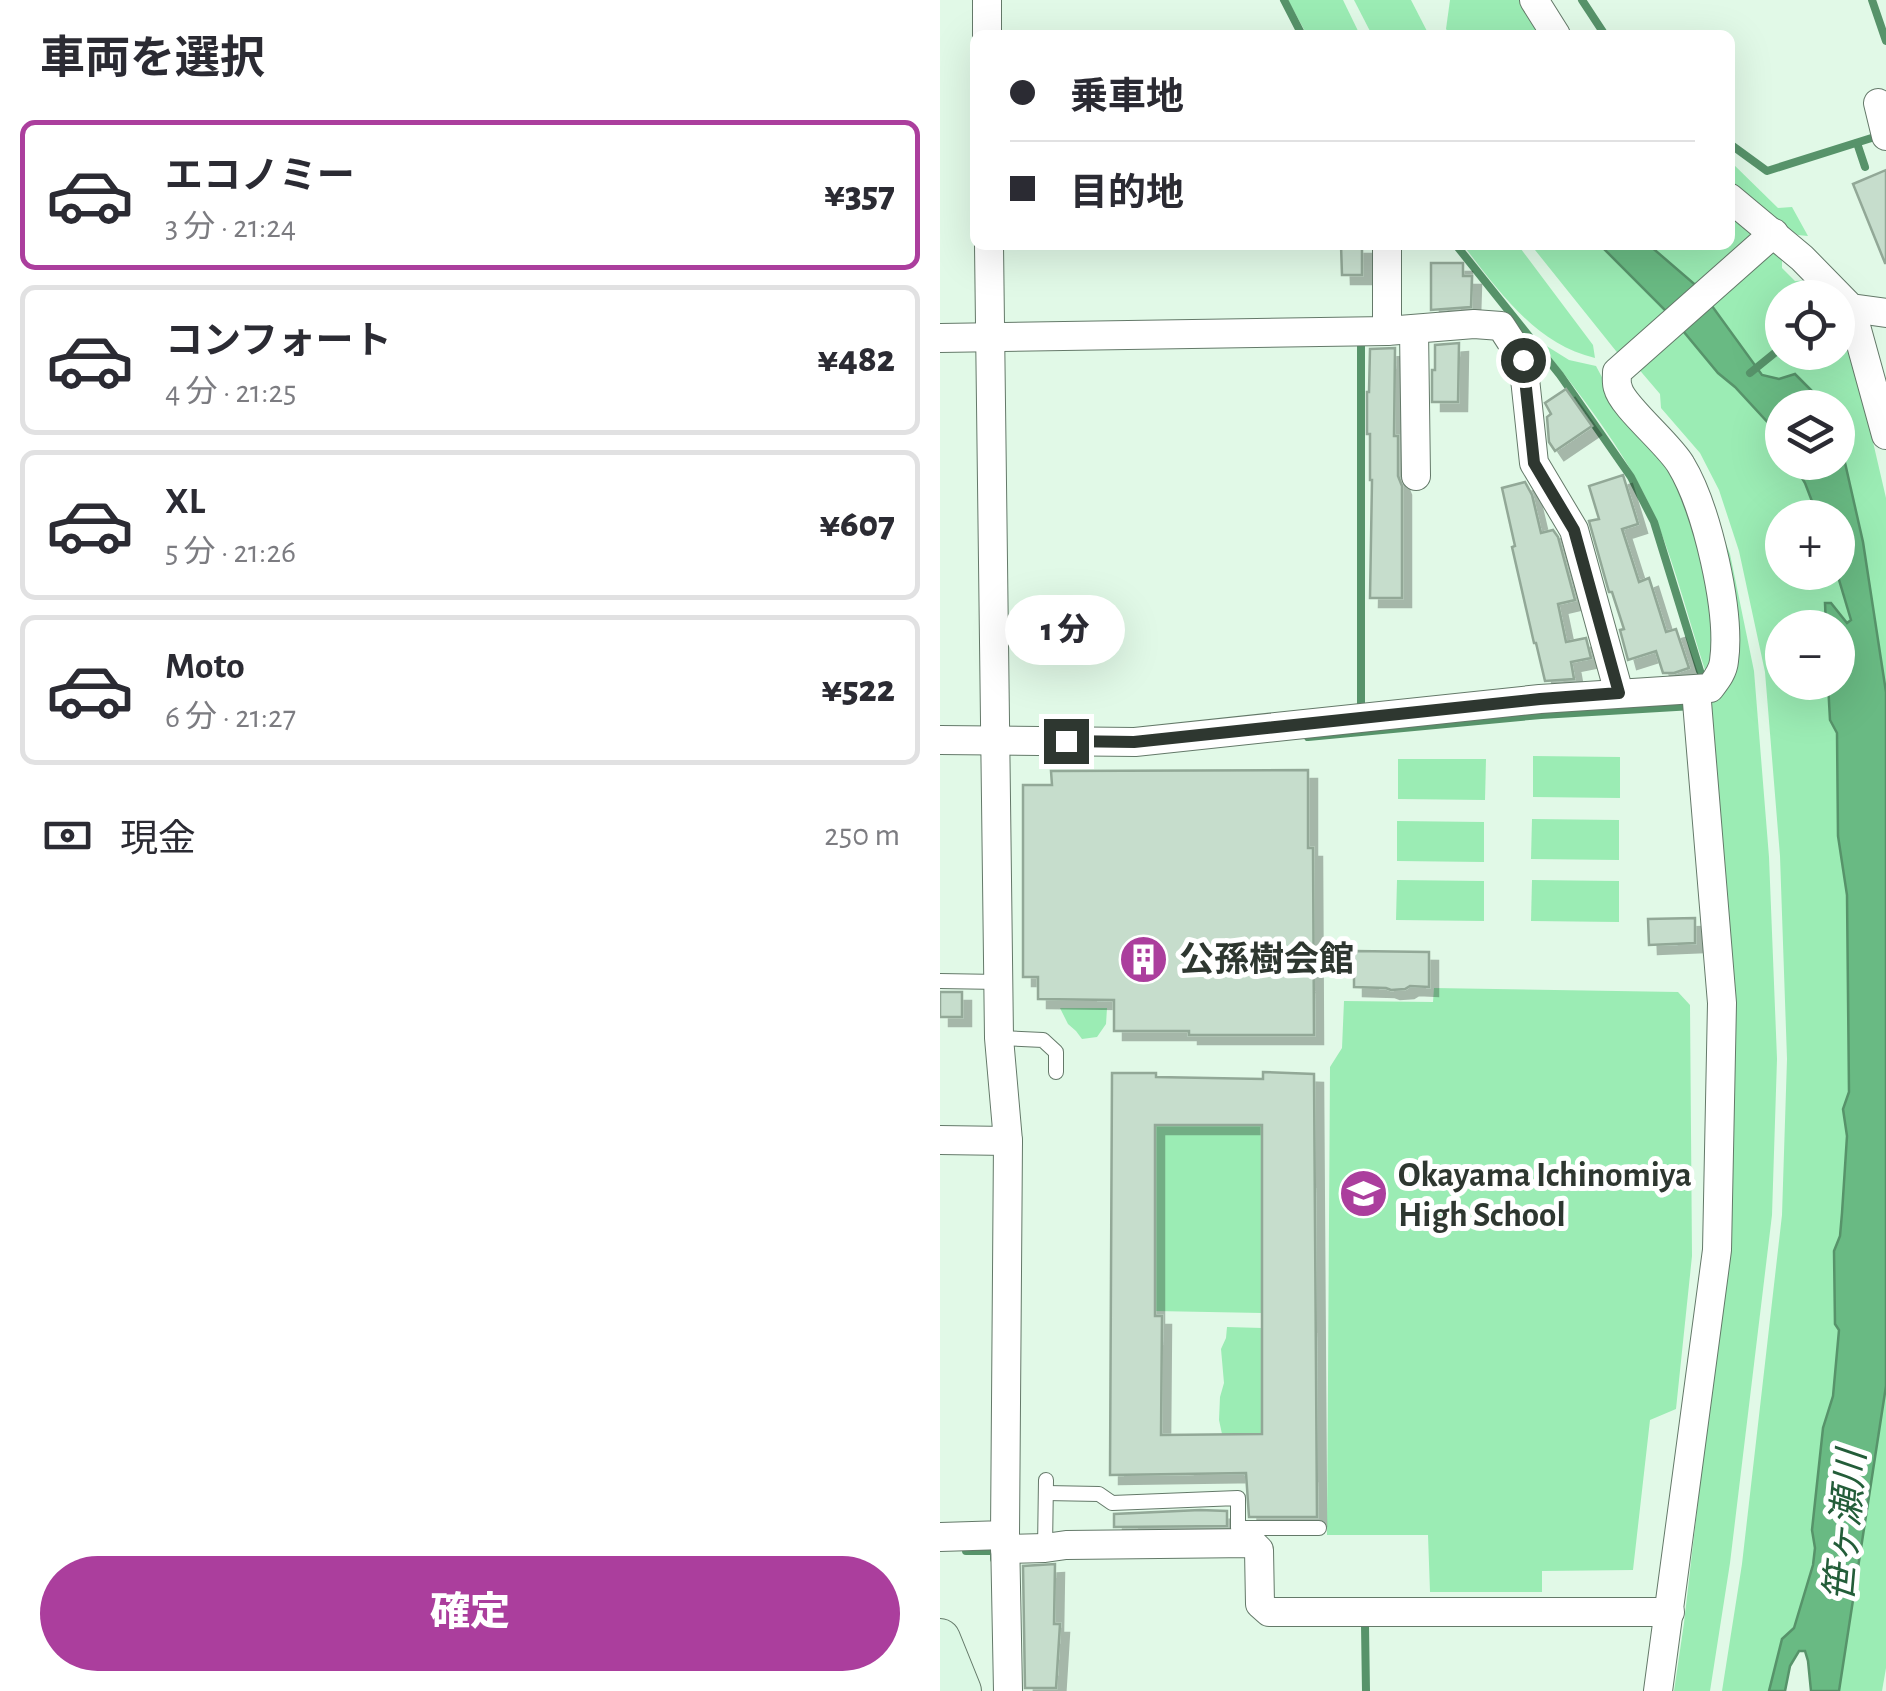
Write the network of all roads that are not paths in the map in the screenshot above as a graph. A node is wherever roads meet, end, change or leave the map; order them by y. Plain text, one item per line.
1 (987, 0) edge
2 (1534, 0) edge
3 (987, 30) edge
4 (1553, 30) edge
5 (1735, 203) edge
6 (1770, 238) junction
7 (988, 250) edge
8 (1388, 250) edge
9 (1819, 280) edge
10 (1855, 309) edge
11 (1886, 314) edge
12 (1855, 322) edge
13 (1400, 330) junction
14 (983, 337) junction
15 (940, 338) edge
16 (1886, 434) edge
17 (1416, 476) dead end
18 (1619, 693) junction
19 (1696, 700) junction
20 (940, 740) edge
21 (993, 746) junction
22 (940, 982) edge
23 (999, 982) junction
24 (1000, 1038) junction
25 (1056, 1072) dead end
26 (940, 1140) edge
27 (1000, 1140) junction
28 (1319, 1528) dead end
29 (940, 1537) edge
30 (1000, 1539) junction
31 (1045, 1548) junction
32 (1670, 1612) junction
33 (940, 1639) edge
34 (961, 1691) edge
35 (1008, 1691) edge
36 (1658, 1691) edge

1 - 3 street
2 - 4 street
5 - 6 street
6 - 9 street
6 - 19 street
7 - 14 street
8 - 13 street
10 - 11 street
12 - 16 street
13 - 14 street
13 - 17 street
13 - 18 street
14 - 15 street
14 - 21 street
18 - 19 street
18 - 21 street
19 - 32 street
20 - 21 street
21 - 23 street
22 - 23 lane
23 - 24 street
24 - 25 lane
24 - 27 street
26 - 27 street
27 - 30 street
28 - 31 lane
29 - 30 street
30 - 31 street
30 - 35 street
31 - 32 street
32 - 36 street
33 - 34 main road

